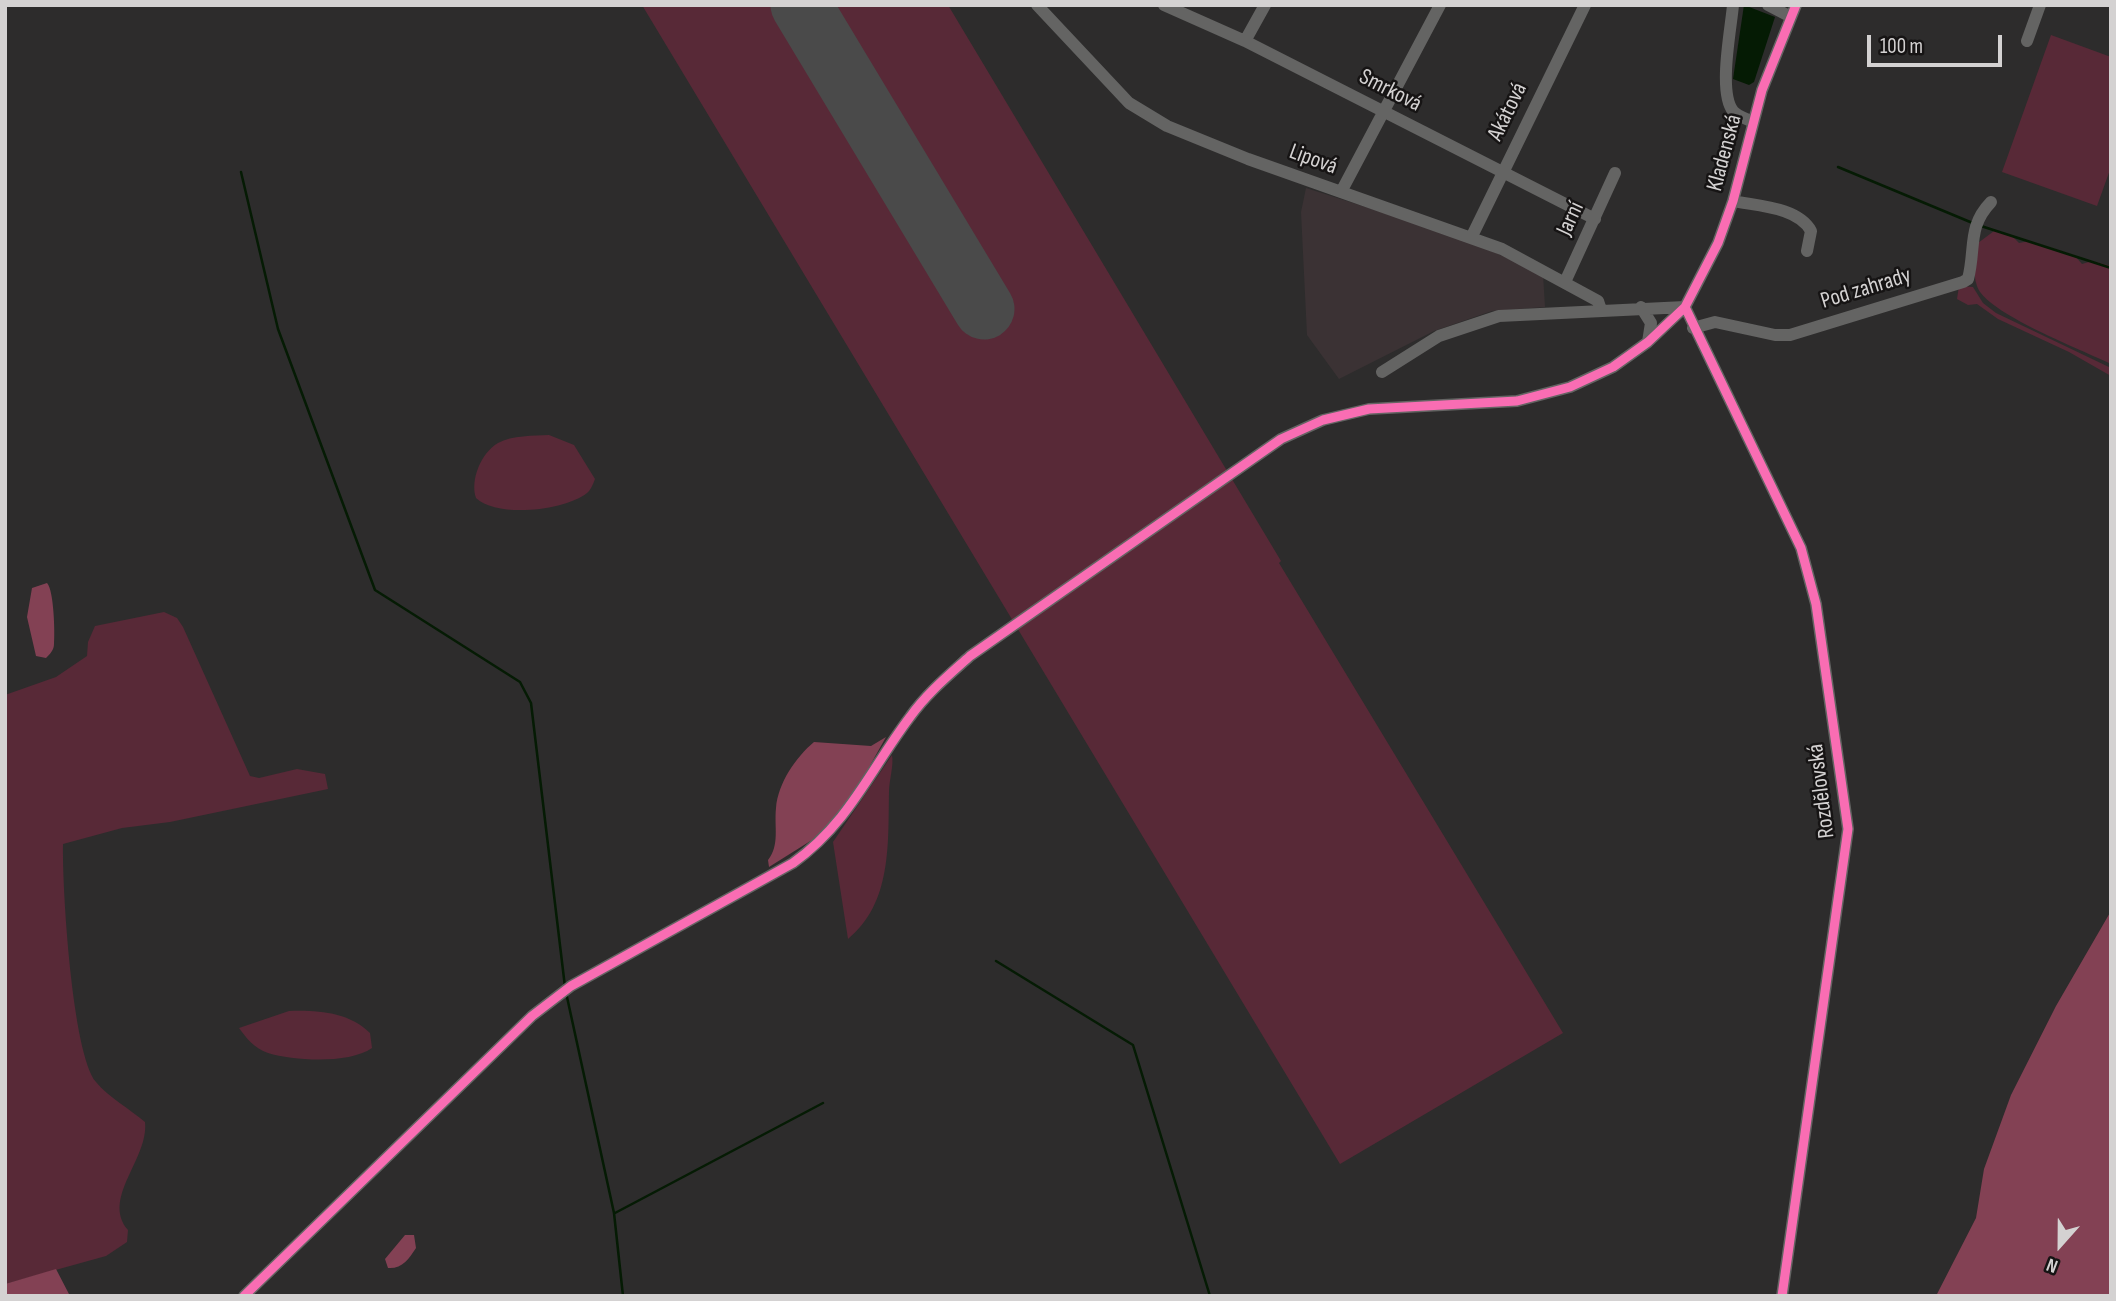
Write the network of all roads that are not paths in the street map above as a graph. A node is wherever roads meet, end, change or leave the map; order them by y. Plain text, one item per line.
1 (1037, 5) edge
2 (1164, 5) edge
3 (1265, 5) edge
4 (1440, 5) edge
5 (1584, 5) edge
6 (1733, 5) edge
7 (1768, 5) edge
8 (2040, 5) edge
9 (1793, 11) edge
10 (1245, 41) junction
11 (2027, 41) dead end
12 (1385, 113) junction
13 (1753, 122) junction
14 (1503, 170) junction
15 (1615, 173) dead end
16 (1341, 192) junction
17 (1733, 201) junction
18 (1991, 202) dead end
19 (1595, 219) junction
20 (1471, 238) junction
21 (1807, 251) dead end
22 (1564, 282) junction
23 (1641, 307) junction
24 (1685, 307) junction
25 (1601, 310) junction
26 (1693, 328) junction
27 (1648, 342) junction
28 (1382, 372) dead end
29 (244, 1296) edge
30 (1782, 1296) edge

1 - 16 street, Lipová
2 - 10 street, Smrková
3 - 10 street
4 - 12 street
5 - 14 street, Akátová
6 - 13 street
7 - 9 street
8 - 11 street
9 - 13 street, Kladenská
10 - 12 street, Smrková
12 - 14 street, Smrková
12 - 16 street
13 - 17 street, Kladenská
14 - 19 street, Smrková
14 - 20 street, Akátová
15 - 19 street, Jarní
16 - 20 street, Lipová
17 - 21 street
17 - 24 street, Kladenská
18 - 26 street, Pod zahrady
19 - 22 street, Jarní
20 - 22 street, Lipová
22 - 25 street, Lipová
23 - 24 street
23 - 25 street
23 - 27 street
24 - 26 street, Rozdělovská
24 - 27 street, Kladenská
25 - 28 street
26 - 30 street, Rozdělovská
27 - 29 street, Kladenská

